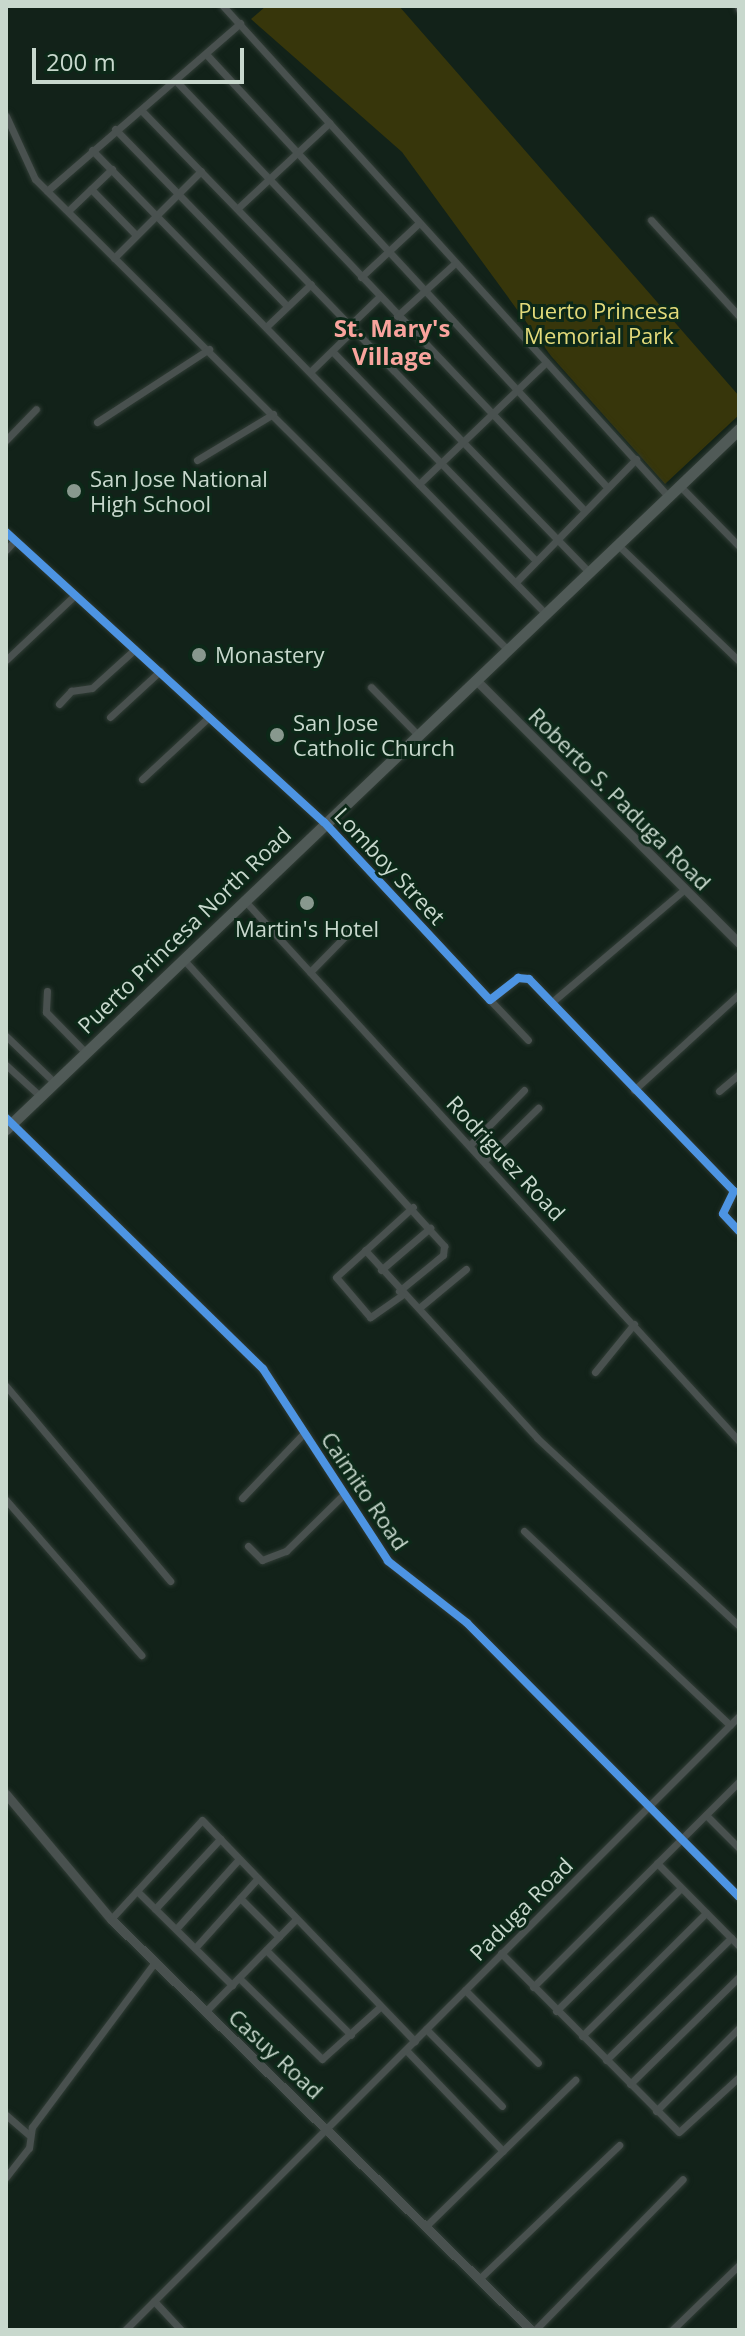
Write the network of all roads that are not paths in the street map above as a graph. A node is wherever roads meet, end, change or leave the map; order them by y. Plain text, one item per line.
1 (223, 6) edge
2 (240, 23) junction
3 (206, 54) junction
4 (177, 82) junction
5 (143, 112) junction
6 (6, 116) edge
7 (329, 123) junction
8 (115, 129) junction
9 (9, 130) edge
10 (92, 150) junction
11 (296, 153) junction
12 (112, 169) junction
13 (201, 171) junction
14 (267, 180) junction
15 (91, 189) junction
16 (47, 191) junction
17 (177, 194) junction
18 (238, 208) junction
19 (68, 211) junction
20 (157, 215) junction
21 (651, 220) dead end
22 (419, 223) junction
23 (136, 235) junction
24 (388, 251) junction
25 (114, 258) junction
26 (455, 263) junction
27 (361, 277) junction
28 (311, 284) junction
29 (425, 291) junction
30 (379, 297) junction
31 (287, 306) junction
32 (397, 316) junction
33 (739, 316) edge
34 (266, 327) junction
35 (352, 327) junction
36 (209, 349) junction
37 (332, 351) junction
38 (546, 362) junction
39 (310, 372) junction
40 (516, 389) junction
41 (36, 409) dead end
42 (273, 414) junction
43 (491, 414) junction
44 (97, 422) dead end
45 (739, 429) edge
46 (6, 440) edge
47 (463, 441) junction
48 (636, 459) junction
49 (197, 460) dead end
50 (441, 462) junction
51 (419, 484) junction
52 (679, 485) junction
53 (607, 487) junction
54 (668, 496) junction
55 (584, 510) junction
56 (6, 532) edge
57 (556, 539) junction
58 (15, 540) junction
59 (618, 545) junction
60 (739, 546) edge
61 (6, 550) edge
62 (535, 560) junction
63 (589, 572) junction
64 (516, 582) junction
65 (75, 595) junction
66 (545, 613) junction
67 (135, 649) junction
68 (507, 649) junction
69 (6, 660) edge
70 (739, 661) edge
71 (160, 671) junction
72 (476, 680) junction
73 (371, 687) dead end
74 (59, 704) dead end
75 (110, 717) dead end
76 (209, 717) junction
77 (418, 735) junction
78 (142, 779) dead end
79 (324, 822) junction
80 (685, 889) junction
81 (245, 901) junction
82 (355, 926) dead end
83 (739, 943) edge
84 (184, 960) junction
85 (310, 972) junction
86 (47, 991) dead end
87 (739, 994) edge
88 (490, 1000) junction
89 (552, 1002) junction
90 (6, 1036) edge
91 (528, 1040) dead end
92 (86, 1053) junction
93 (6, 1065) edge
94 (739, 1074) edge
95 (55, 1083) junction
96 (524, 1090) dead end
97 (634, 1090) junction
98 (719, 1091) dead end
99 (40, 1096) junction
100 (538, 1108) dead end
101 (8, 1123) edge
102 (470, 1145) junction
103 (484, 1161) junction
104 (413, 1207) junction
105 (430, 1228) junction
106 (739, 1231) edge
107 (365, 1250) junction
108 (466, 1269) dead end
109 (381, 1270) junction
110 (400, 1293) junction
111 (419, 1308) junction
112 (634, 1324) junction
113 (595, 1372) dead end
114 (6, 1386) edge
115 (304, 1433) junction
116 (739, 1441) edge
117 (344, 1494) junction
118 (242, 1498) dead end
119 (6, 1500) edge
120 (524, 1531) dead end
121 (248, 1546) dead end
122 (170, 1581) dead end
123 (739, 1626) edge
124 (141, 1655) dead end
125 (739, 1716) edge
126 (730, 1725) junction
127 (739, 1782) edge
128 (6, 1794) edge
129 (650, 1807) junction
130 (706, 1815) junction
131 (220, 1839) junction
132 (682, 1839) junction
133 (737, 1843) edge
134 (239, 1859) junction
135 (657, 1863) junction
136 (258, 1878) junction
137 (681, 1888) junction
138 (137, 1891) junction
139 (737, 1891) edge
140 (240, 1898) junction
141 (155, 1909) junction
142 (706, 1913) junction
143 (111, 1919) junction
144 (295, 1920) junction
145 (176, 1929) junction
146 (279, 1937) junction
147 (731, 1938) junction
148 (739, 1946) edge
149 (195, 1948) junction
150 (266, 1950) junction
151 (501, 1953) junction
152 (155, 1962) junction
153 (739, 1977) edge
154 (239, 1978) junction
155 (232, 1985) junction
156 (533, 1987) junction
157 (465, 1990) junction
158 (380, 2007) junction
159 (556, 2011) junction
160 (205, 2012) junction
161 (739, 2028) edge
162 (426, 2029) junction
163 (351, 2035) junction
164 (582, 2036) junction
165 (415, 2041) junction
166 (406, 2050) junction
167 (606, 2060) junction
168 (538, 2063) dead end
169 (739, 2077) edge
170 (575, 2080) dead end
171 (630, 2084) junction
172 (502, 2106) dead end
173 (656, 2111) junction
174 (6, 2115) edge
175 (328, 2127) junction
176 (29, 2135) junction
177 (619, 2145) dead end
178 (503, 2151) junction
179 (6, 2177) edge
180 (683, 2179) dead end
181 (426, 2226) junction
182 (739, 2265) edge
183 (479, 2279) junction
184 (154, 2301) junction
185 (179, 2329) edge
186 (125, 2330) edge
187 (533, 2330) edge
188 (672, 2330) edge

1 - 2 street
2 - 3 street
2 - 7 street
3 - 4 street
3 - 11 street
4 - 5 street
4 - 14 street
5 - 8 street
5 - 13 street
6 - 9 street
7 - 11 street
7 - 22 street
8 - 10 street
8 - 17 street
9 - 16 street
10 - 12 street
10 - 16 street
11 - 14 street
11 - 24 street
12 - 15 street
12 - 20 street
13 - 17 street
13 - 18 street
14 - 18 street
14 - 27 street
15 - 19 street
15 - 23 street
16 - 19 street
17 - 20 street
17 - 31 street
18 - 28 street
19 - 25 street
20 - 23 street
20 - 34 street
21 - 33 street
22 - 24 street
22 - 26 street
23 - 25 street
24 - 27 street
24 - 29 street
25 - 36 street
26 - 29 street
26 - 38 street
27 - 30 street
28 - 31 street
28 - 35 street
29 - 32 street
29 - 40 street
30 - 32 street
30 - 35 street
31 - 34 street
32 - 43 street
34 - 39 street
35 - 37 street
35 - 47 street
36 - 42 street
36 - 44 street
37 - 39 street
37 - 50 street
38 - 40 street
38 - 48 street
39 - 51 street
40 - 43 street
40 - 53 street
41 - 46 street
42 - 49 street
42 - 68 street
43 - 47 street
43 - 55 street
45 - 52 main road, Puerto Princesa North Road
47 - 50 street
47 - 57 street
48 - 53 street
48 - 54 street
50 - 51 street
50 - 62 street
51 - 64 street
52 - 54 main road, Puerto Princesa North Road
52 - 60 street
53 - 55 street
54 - 59 main road, Puerto Princesa North Road
55 - 57 street
56 - 58 street, Lomboy Street
57 - 62 street
57 - 63 street
58 - 61 street
58 - 65 street, Lomboy Street
59 - 63 main road, Puerto Princesa North Road
59 - 70 street
62 - 64 street
63 - 66 main road, Puerto Princesa North Road
64 - 66 street
65 - 67 street, Lomboy Street
65 - 69 street
66 - 68 main road, Puerto Princesa North Road
67 - 71 street, Lomboy Street
67 - 74 street
68 - 72 main road, Puerto Princesa North Road
71 - 75 street
71 - 76 street, Lomboy Street
72 - 77 main road, Puerto Princesa North Road
72 - 80 street, Roberto S. Paduga Road
73 - 77 street
76 - 78 street
76 - 79 street, Lomboy Street
77 - 79 main road, Puerto Princesa North Road
79 - 81 main road, Puerto Princesa North Road
79 - 88 street, Lomboy Street
80 - 83 street, Roberto S. Paduga Road
80 - 89 street
81 - 84 main road, Puerto Princesa North Road
81 - 85 street, Rodriguez Road
82 - 85 street
84 - 92 main road, Puerto Princesa North Road
84 - 104 street
85 - 102 street, Rodriguez Road
86 - 92 street
87 - 97 street
88 - 89 street
88 - 91 street, Lomboy Street
89 - 97 street
90 - 95 street
92 - 95 main road, Puerto Princesa North Road
93 - 99 street
94 - 98 street
95 - 99 main road, Puerto Princesa North Road
96 - 102 street
97 - 106 street
99 - 101 main road, Puerto Princesa North Road
100 - 103 street
101 - 115 street, Caimito Road
102 - 103 street, Rodriguez Road
103 - 112 street, Rodriguez Road
104 - 105 street
104 - 107 street
105 - 109 street
105 - 110 street
107 - 109 street
107 - 110 street
108 - 111 street
109 - 110 street
110 - 111 street
111 - 123 street
112 - 113 street
112 - 116 street, Rodriguez Road
114 - 122 street
115 - 117 street, Caimito Road
115 - 118 street
117 - 121 street
117 - 129 street, Caimito Road
119 - 124 street
120 - 126 street
125 - 126 street, Paduga Road
126 - 129 street, Paduga Road
127 - 130 street
128 - 143 street, Casuy Road
129 - 132 street, Caimito Road
129 - 151 street, Paduga Road
130 - 132 street
130 - 133 street
131 - 134 street
131 - 138 street
131 - 141 street
132 - 135 street
132 - 139 street, Caimito Road
134 - 136 street
134 - 145 street
135 - 137 street
135 - 156 street
136 - 140 street
136 - 144 street
137 - 142 street
137 - 159 street
138 - 141 street
138 - 143 street
140 - 146 street
140 - 149 street
141 - 145 street
142 - 147 street
142 - 164 street
143 - 152 street, Casuy Road
144 - 146 street
144 - 158 street
145 - 149 street
146 - 150 street
147 - 148 street
147 - 167 street
149 - 155 street
150 - 154 street
150 - 163 street
151 - 156 street
151 - 157 street, Paduga Road
152 - 160 street, Casuy Road
152 - 176 street
153 - 171 street
154 - 155 street
154 - 163 street
155 - 160 street
156 - 159 street
157 - 162 street, Paduga Road
157 - 168 street
158 - 163 street
158 - 165 street
159 - 164 street
160 - 175 street, Casuy Road
161 - 173 street
162 - 165 street, Paduga Road
162 - 172 street
164 - 167 street
165 - 166 street, Paduga Road
166 - 175 street, Paduga Road
166 - 178 street
167 - 171 street
169 - 173 street
170 - 178 street
171 - 173 street
174 - 176 street
175 - 181 street, Casuy Road
175 - 184 street, Paduga Road
176 - 179 street
177 - 183 street
178 - 181 street
180 - 187 street
181 - 183 street, Casuy Road
182 - 188 street
183 - 187 street, Casuy Road
184 - 185 street
184 - 186 street, Paduga Road

